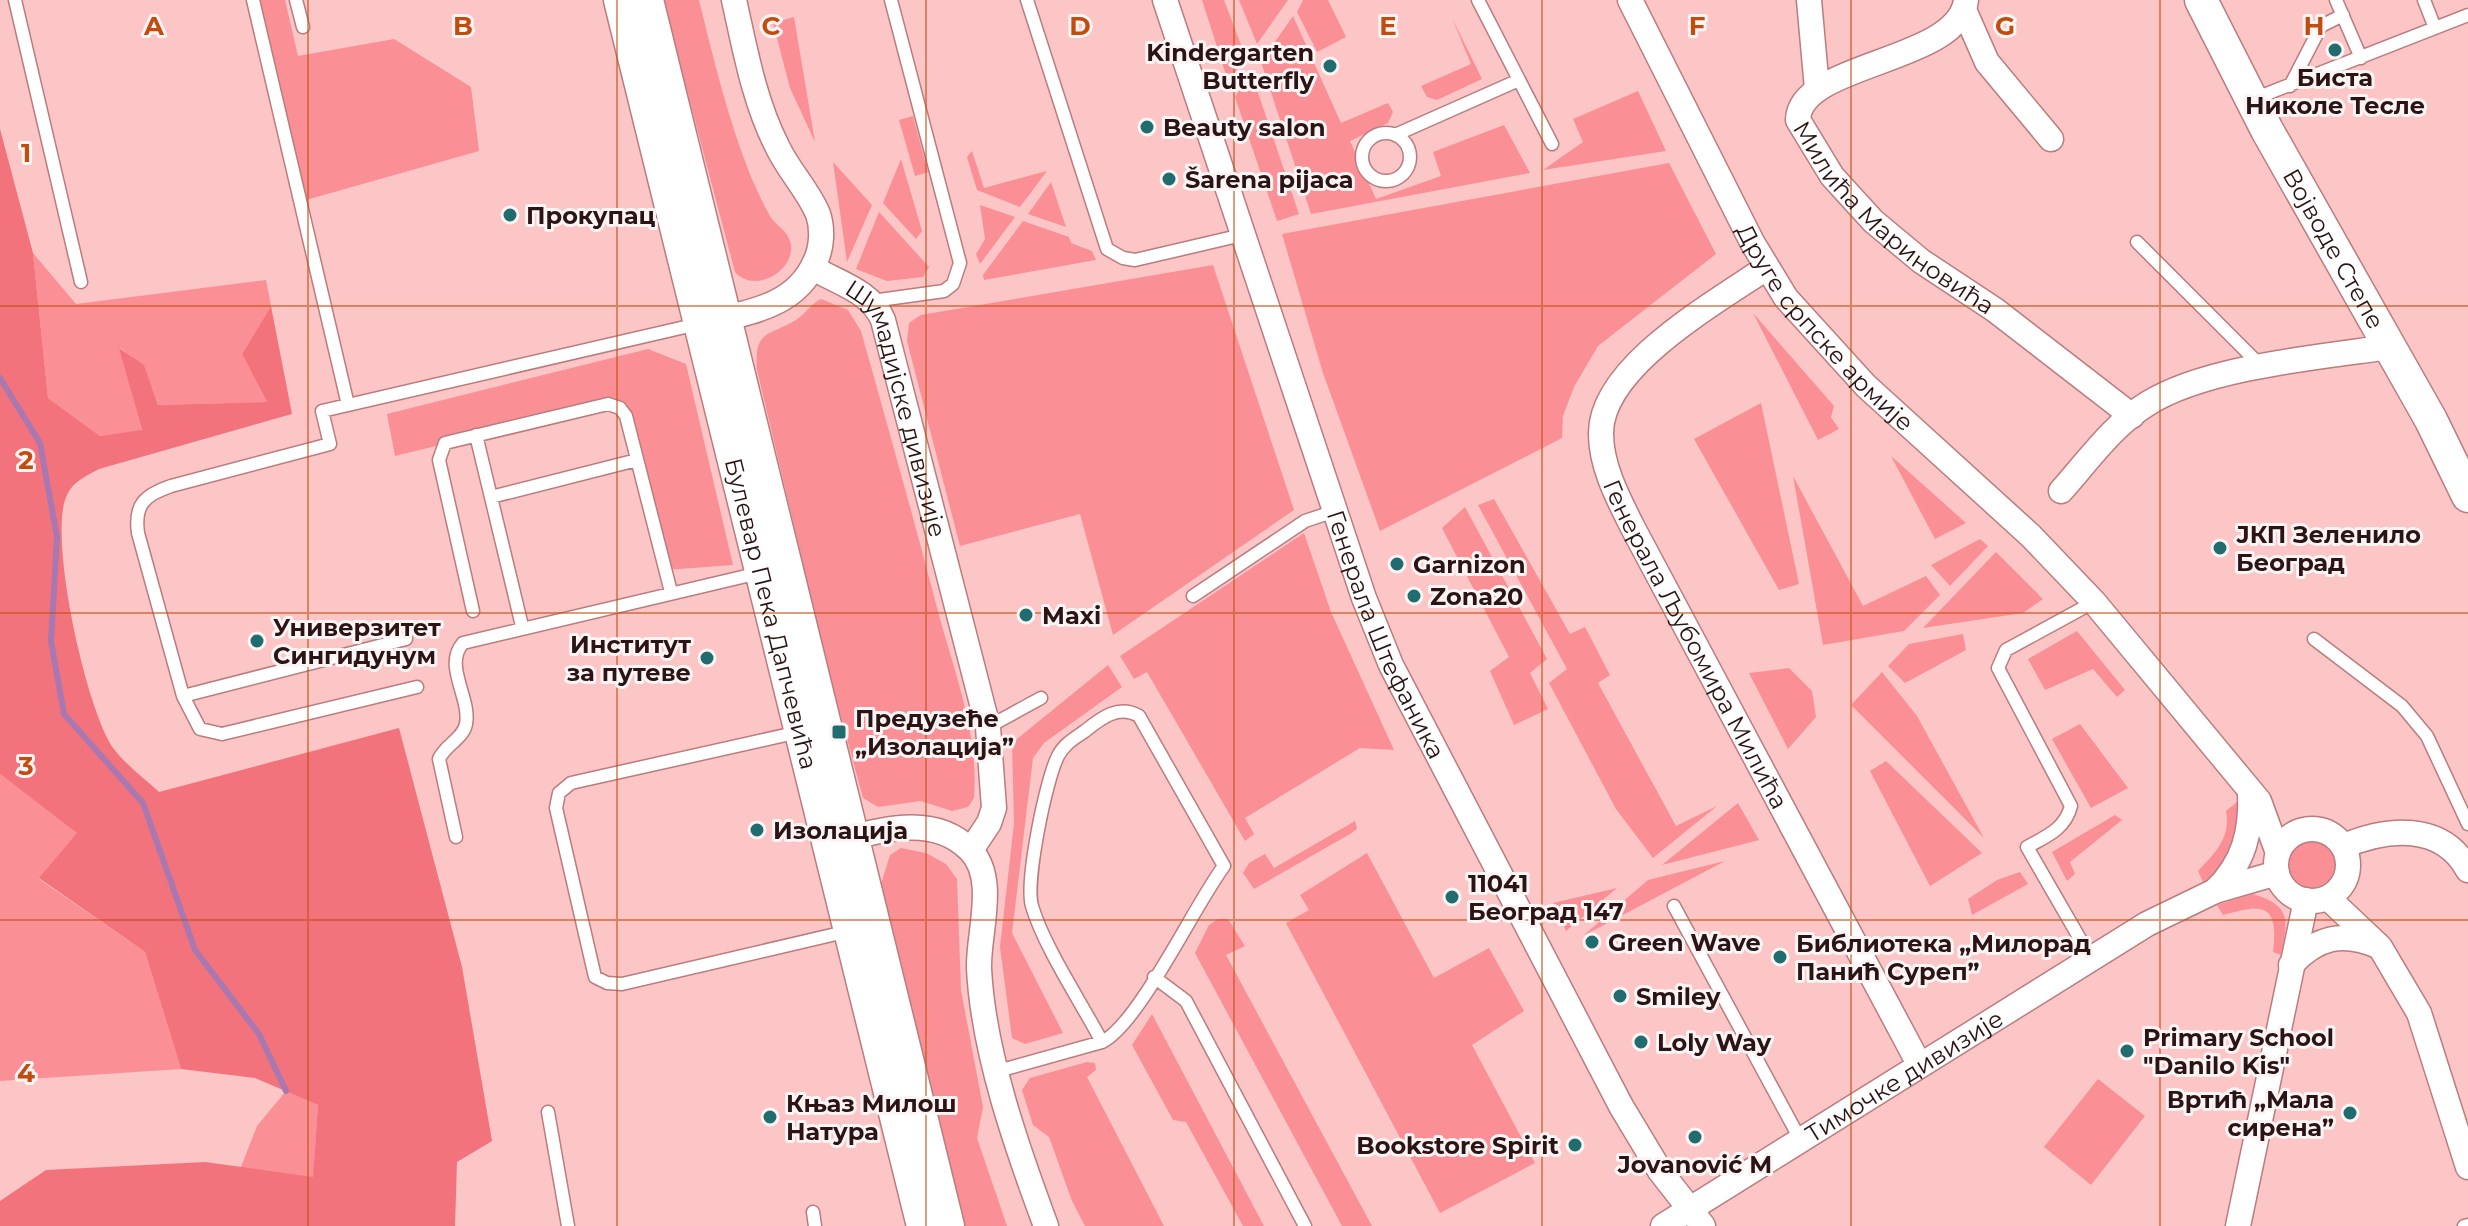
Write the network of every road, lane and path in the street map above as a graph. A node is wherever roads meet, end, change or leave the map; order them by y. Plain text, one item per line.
1 (15, 0) edge
2 (253, 0) edge
3 (296, 0) edge
4 (620, 0) edge
5 (647, 0) edge
6 (734, 0) edge
7 (891, 0) edge
8 (1027, 0) edge
9 (1165, 0) edge
10 (1478, 0) edge
11 (1630, 0) edge
12 (1809, 0) edge
13 (2201, 0) edge
14 (2336, 0) edge
15 (2424, 0) edge
16 (1966, 6) edge
17 (2343, 15) junction
18 (2468, 15) edge
19 (303, 27) dead end
20 (2435, 28) junction
21 (2361, 58) junction
22 (1519, 80) junction
23 (2290, 86) junction
24 (1817, 89) junction
25 (2251, 100) junction
26 (1395, 135) dead end
27 (2051, 139) dead end
28 (1552, 144) dead end
29 (1242, 235) junction
30 (2137, 242) dead end
31 (813, 268) junction
32 (1766, 268) junction
33 (81, 282) dead end
34 (872, 301) junction
35 (711, 321) junction
36 (2389, 347) junction
37 (2263, 368) junction
38 (348, 405) junction
39 (2132, 416) junction
40 (476, 435) junction
41 (637, 460) junction
42 (2061, 491) dead end
43 (2468, 496) edge
44 (491, 497) junction
45 (1335, 511) junction
46 (763, 573) junction
47 (671, 592) junction
48 (1193, 596) dead end
49 (2094, 602) junction
50 (473, 611) dead end
51 (522, 626) junction
52 (406, 639) dead end
53 (2314, 639) dead end
54 (417, 687) dead end
55 (183, 696) junction
56 (1041, 698) dead end
57 (988, 727) junction
58 (799, 732) junction
59 (2254, 796) junction
60 (2468, 824) edge
61 (2315, 828) junction
62 (456, 837) dead end
63 (840, 840) junction
64 (2344, 846) junction
65 (971, 850) junction
66 (2466, 861) edge
67 (2277, 863) junction
68 (2215, 891) junction
69 (2326, 893) junction
70 (1674, 906) dead end
71 (849, 931) junction
72 (2375, 941) junction
73 (2091, 958) junction
74 (2291, 965) junction
75 (1154, 977) junction
76 (1102, 1042) junction
77 (1919, 1064) junction
78 (998, 1071) junction
79 (548, 1112) dead end
80 (1800, 1139) junction
81 (2468, 1167) edge
82 (813, 1212) dead end
83 (1696, 1218) edge
84 (568, 1226) edge
85 (815, 1226) edge
86 (923, 1226) edge
87 (948, 1226) edge
88 (1046, 1226) edge
89 (1305, 1226) edge
90 (1663, 1226) edge
91 (2238, 1226) edge

1 - 33 lane
2 - 38 lane
3 - 19 lane
4 - 35 street, Булевар Пека Дапчевића
5 - 35 street, Булевар Пека Дапчевића
6 - 31 street, Шумадијске дивизије
7 - 34 lane
8 - 29 lane
9 - 29 street, Генерала Штефаника
10 - 22 lane
11 - 32 street, Друге српске армије
12 - 24 street
13 - 25 street, Војводе Степе
14 - 17 lane
15 - 20 lane
16 - 24 street, Милића Мариновића
16 - 27 street
17 - 21 lane
17 - 23 lane
18 - 20 lane
20 - 21 lane
21 - 23 lane
22 - 26 lane
22 - 28 lane
23 - 25 lane
24 - 39 street, Милића Мариновића
25 - 36 street, Војводе Степе
29 - 45 street, Генерала Штефаника
30 - 37 lane
31 - 34 street, Шумадијске дивизије
31 - 35 street
32 - 49 street, Друге српске армије
32 - 77 street, Генерала Љубомира Милића
34 - 57 street, Шумадијске дивизије
35 - 38 lane
35 - 46 street, Булевар Пека Дапчевића
35 - 63 street, Булевар Пека Дапчевића
36 - 37 street
36 - 43 street, Војводе Степе
37 - 39 street
38 - 55 lane
39 - 42 street
40 - 41 lane
40 - 44 lane
40 - 50 lane
41 - 44 lane
41 - 47 lane
44 - 51 lane
45 - 48 lane
45 - 83 street, Генерала Штефаника
46 - 47 lane
46 - 58 street, Булевар Пека Дапчевића
47 - 51 lane
49 - 59 street, Друге српске армије
49 - 73 lane
51 - 62 lane
52 - 55 lane
53 - 60 lane
54 - 55 lane
56 - 57 lane
57 - 65 street, Шумадијске дивизије
58 - 63 street, Булевар Пека Дапчевића
58 - 71 lane
59 - 61 street, Друге српске армије
59 - 67 street, Друге српске армије
59 - 68 street
61 - 64 street
61 - 67 street
63 - 65 street
63 - 71 street, Булевар Пека Дапчевића
63 - 87 street, Булевар Пека Дапчевића
64 - 66 street
64 - 69 street
65 - 78 street
67 - 68 street, Тимочке дивизије
67 - 69 street
68 - 73 street, Тимочке дивизије
69 - 72 street
69 - 74 street
70 - 80 lane
71 - 86 street, Булевар Пека Дапчевића
72 - 74 street
72 - 81 street
73 - 77 street, Тимочке дивизије
74 - 91 street
75 - 76 lane
75 - 76 lane
75 - 89 lane
76 - 78 lane
77 - 80 street, Тимочке дивизије
78 - 88 street
79 - 84 lane
80 - 83 street, Тимочке дивизије
82 - 85 lane
83 - 90 street, Тимочке дивизије

